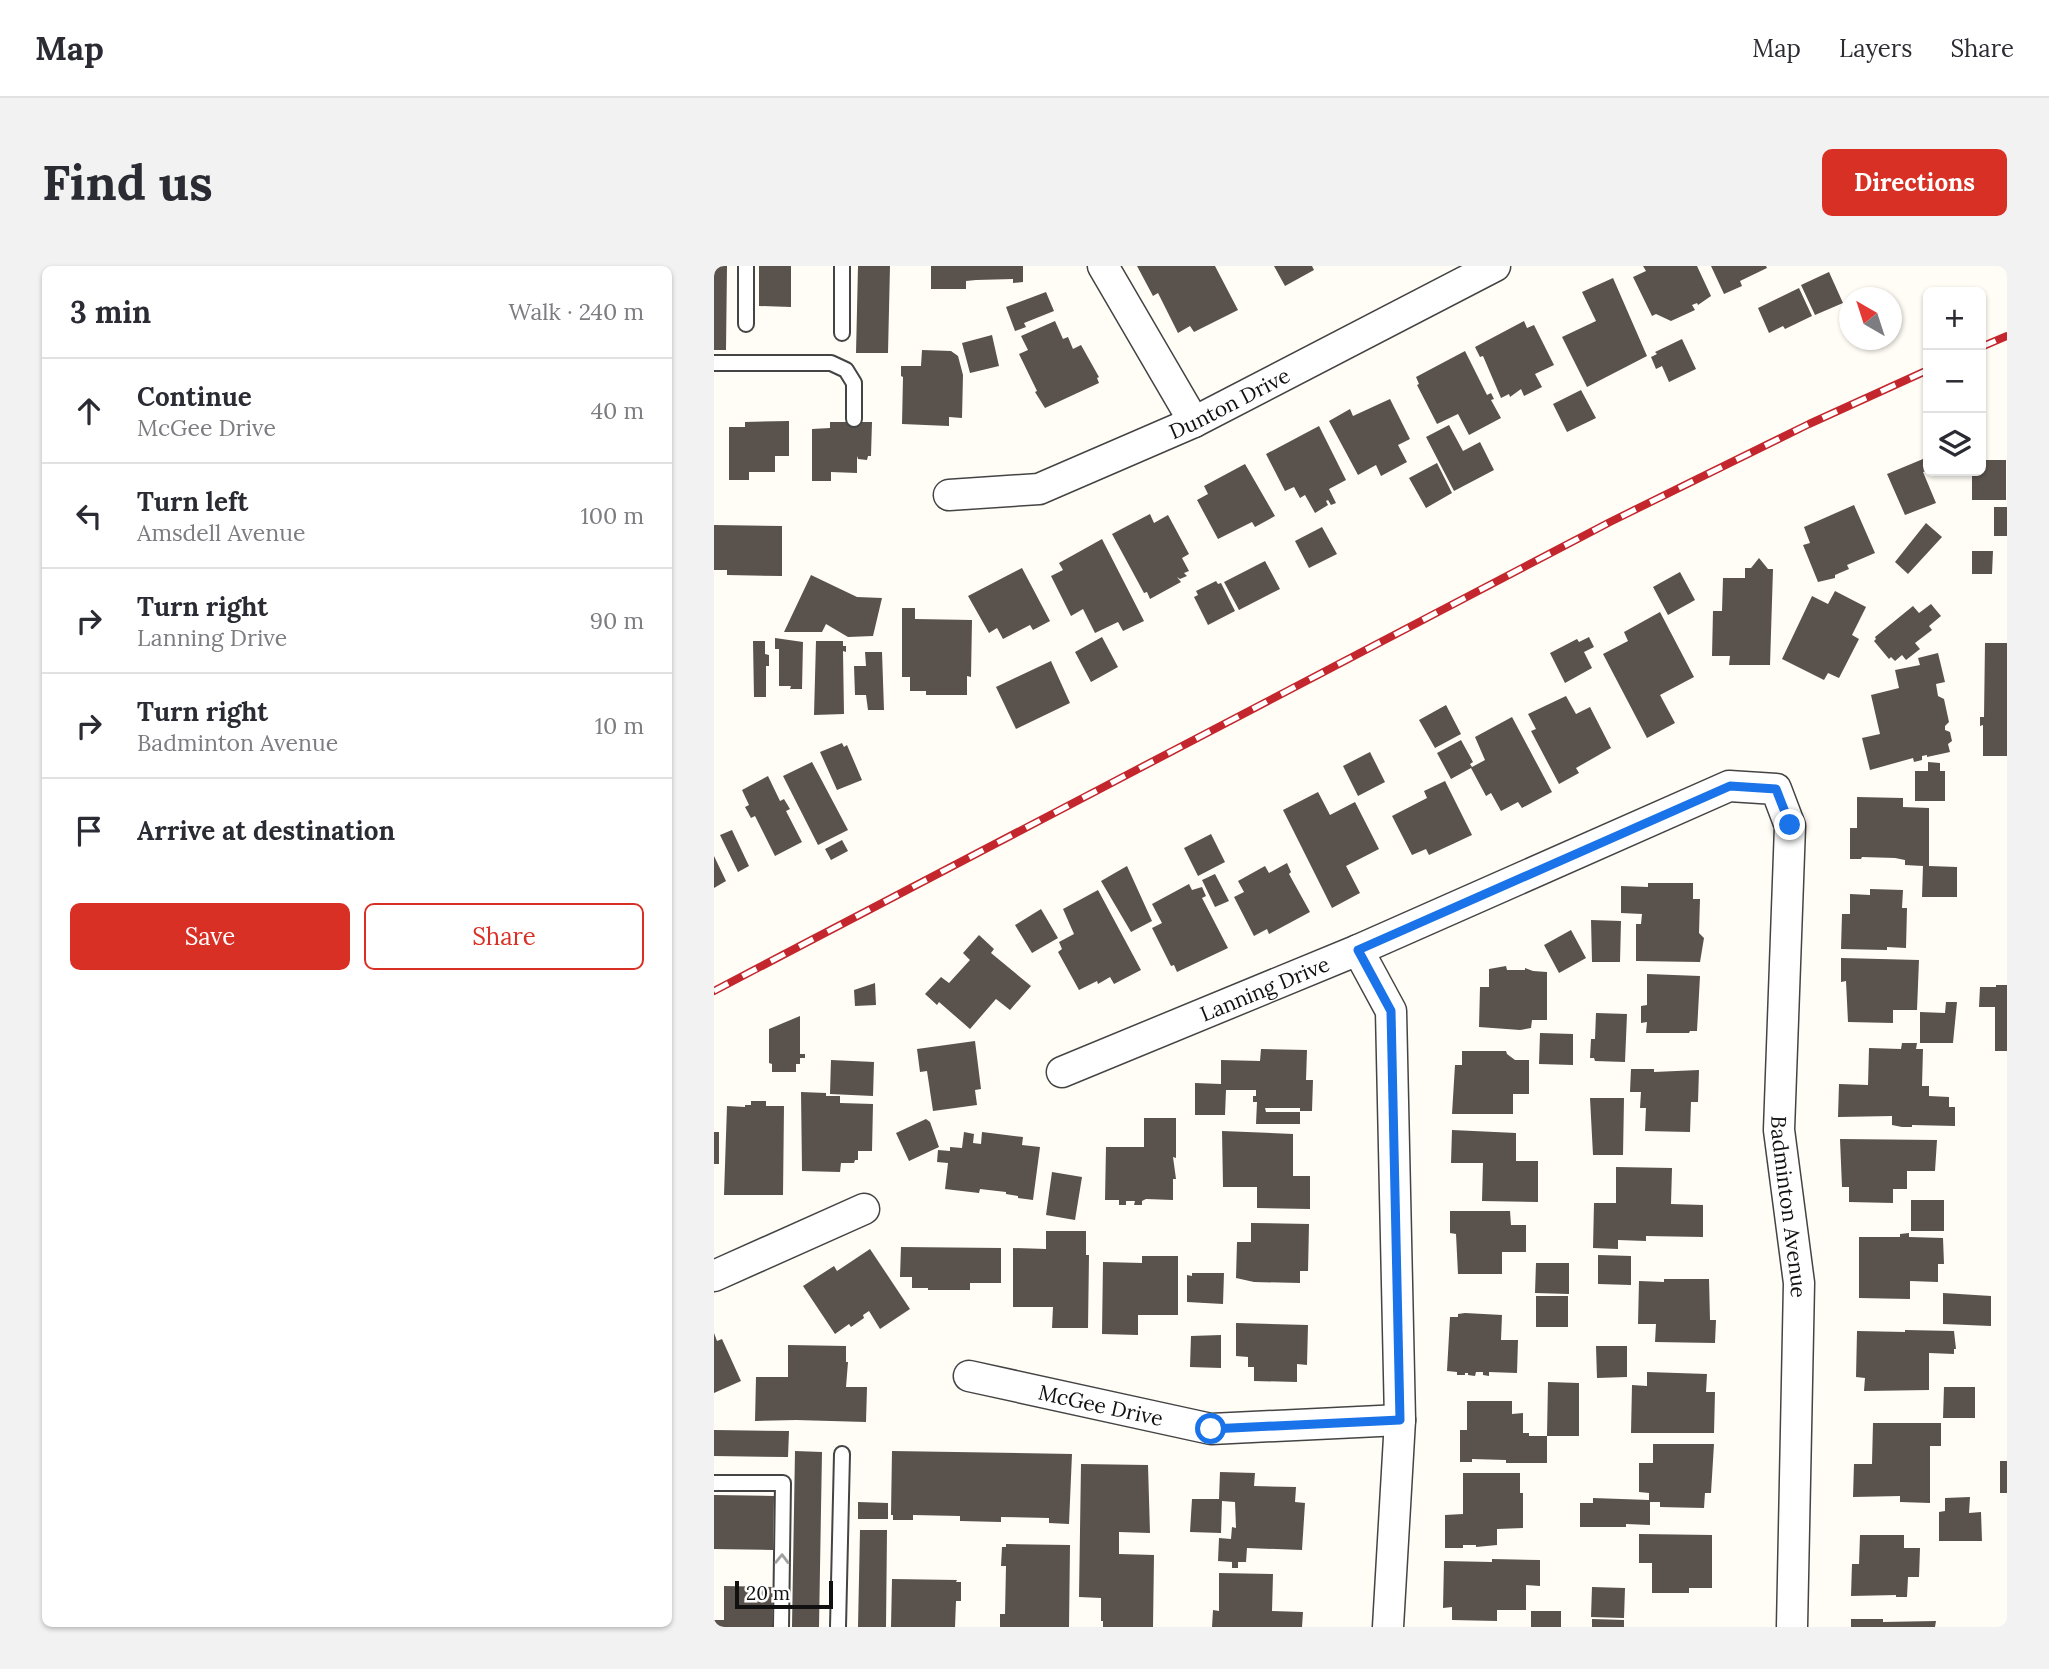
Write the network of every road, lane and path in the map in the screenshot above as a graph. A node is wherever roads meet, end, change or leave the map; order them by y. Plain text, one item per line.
1 (746, 266) edge
2 (842, 266) edge
3 (1103, 266) edge
4 (1494, 266) edge
5 (746, 324) dead end
6 (842, 333) dead end
7 (714, 363) edge
8 (855, 419) dead end
9 (1194, 422) junction
10 (949, 495) dead end
11 (1776, 789) joint
12 (1358, 950) junction
13 (1062, 1072) dead end
14 (863, 1209) dead end
15 (714, 1276) edge
16 (969, 1376) dead end
17 (1400, 1420) junction
18 (842, 1454) dead end
19 (714, 1483) edge
20 (781, 1627) edge
21 (838, 1627) edge
22 (1388, 1627) edge
23 (1792, 1627) edge

1 - 5 lane
2 - 6 lane
3 - 9 street
4 - 9 street, Dunton Drive
7 - 8 lane
9 - 10 street, Dunton Drive
11 - 12 street, Lanning Drive
11 - 23 street, Badminton Avenue
12 - 13 street, Lanning Drive
12 - 17 street
14 - 15 street
16 - 17 street, McGee Drive
17 - 22 street
18 - 21 lane
20 -> 19 lane

